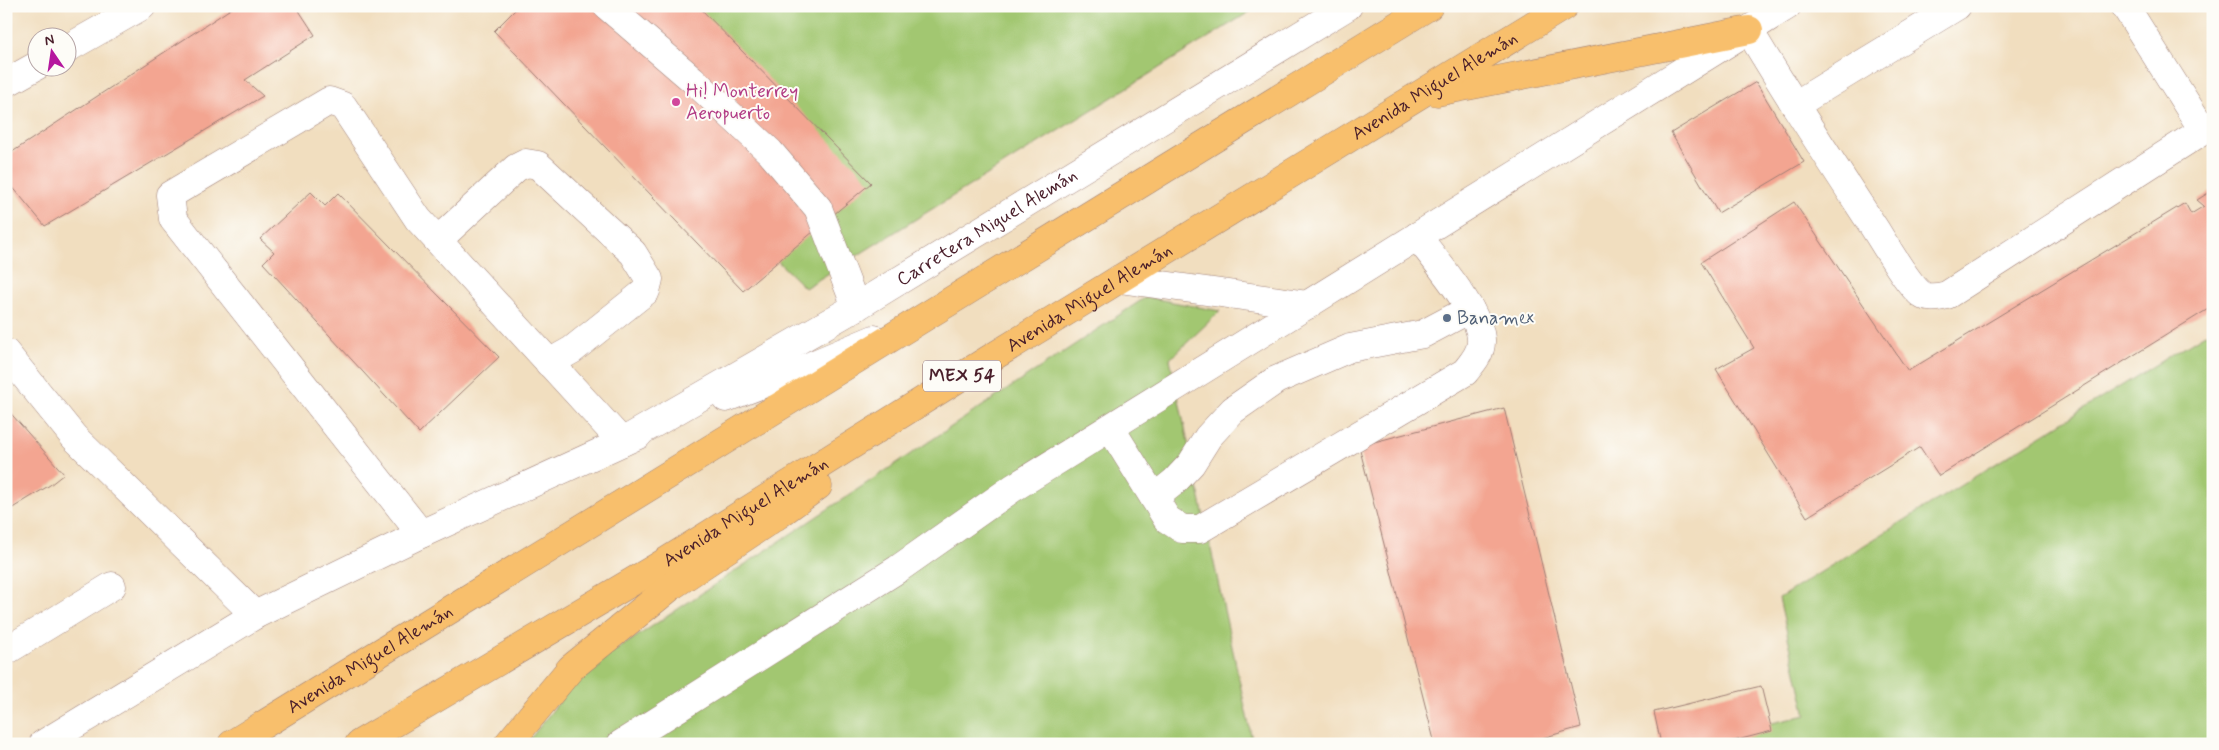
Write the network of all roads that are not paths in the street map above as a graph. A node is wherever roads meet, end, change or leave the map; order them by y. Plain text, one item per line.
1 (142, 6) edge
2 (607, 6) edge
3 (1348, 6) edge
4 (1428, 6) edge
5 (1564, 6) edge
6 (1787, 6) edge
7 (1957, 6) edge
8 (2125, 6) edge
9 (1749, 30) junction
10 (78, 42) edge
11 (28, 71) edge
12 (6, 83) edge
13 (1418, 95) junction
14 (1794, 105) junction
15 (2208, 127) edge
16 (1417, 236) junction
17 (438, 240) junction
18 (1119, 279) junction
19 (1308, 305) junction
20 (856, 307) junction
21 (1470, 309) junction
22 (921, 318) junction
23 (6, 353) edge
24 (986, 361) junction
25 (549, 363) junction
26 (1111, 429) junction
27 (622, 442) junction
28 (1154, 498) junction
29 (421, 534) junction
30 (112, 586) dead end
31 (255, 615) junction
32 (6, 651) edge
33 (43, 744) edge
34 (232, 744) edge
35 (359, 744) edge
36 (508, 744) edge
37 (620, 744) edge

1 - 10 street
2 - 20 street
3 - 20 street, Carretera Miguel Alemán
4 - 22 highway, Avenida Miguel Alemán
5 - 13 highway, Avenida Miguel Alemán / MEX 54
6 - 9 street
7 - 14 street
8 - 15 street
9 - 13 highway
9 - 14 street
9 - 16 street
11 - 12 street
13 - 18 highway, Avenida Miguel Alemán / MEX 54
14 - 15 street
16 - 19 street
16 - 21 street
17 - 25 street
17 - 25 street
17 - 29 street
18 - 19 street
18 - 24 highway, Avenida Miguel Alemán / MEX 54
19 - 26 street
20 - 27 street, Carretera Miguel Alemán
21 - 28 street
21 - 28 street
22 - 27 street
22 - 34 highway, Avenida Miguel Alemán
23 - 31 street
24 - 35 highway, Avenida Miguel Alemán / MEX 54
24 - 36 highway
25 - 27 street
26 - 28 street
26 - 37 street
27 - 29 street
29 - 31 street
30 - 32 street
31 - 33 street

